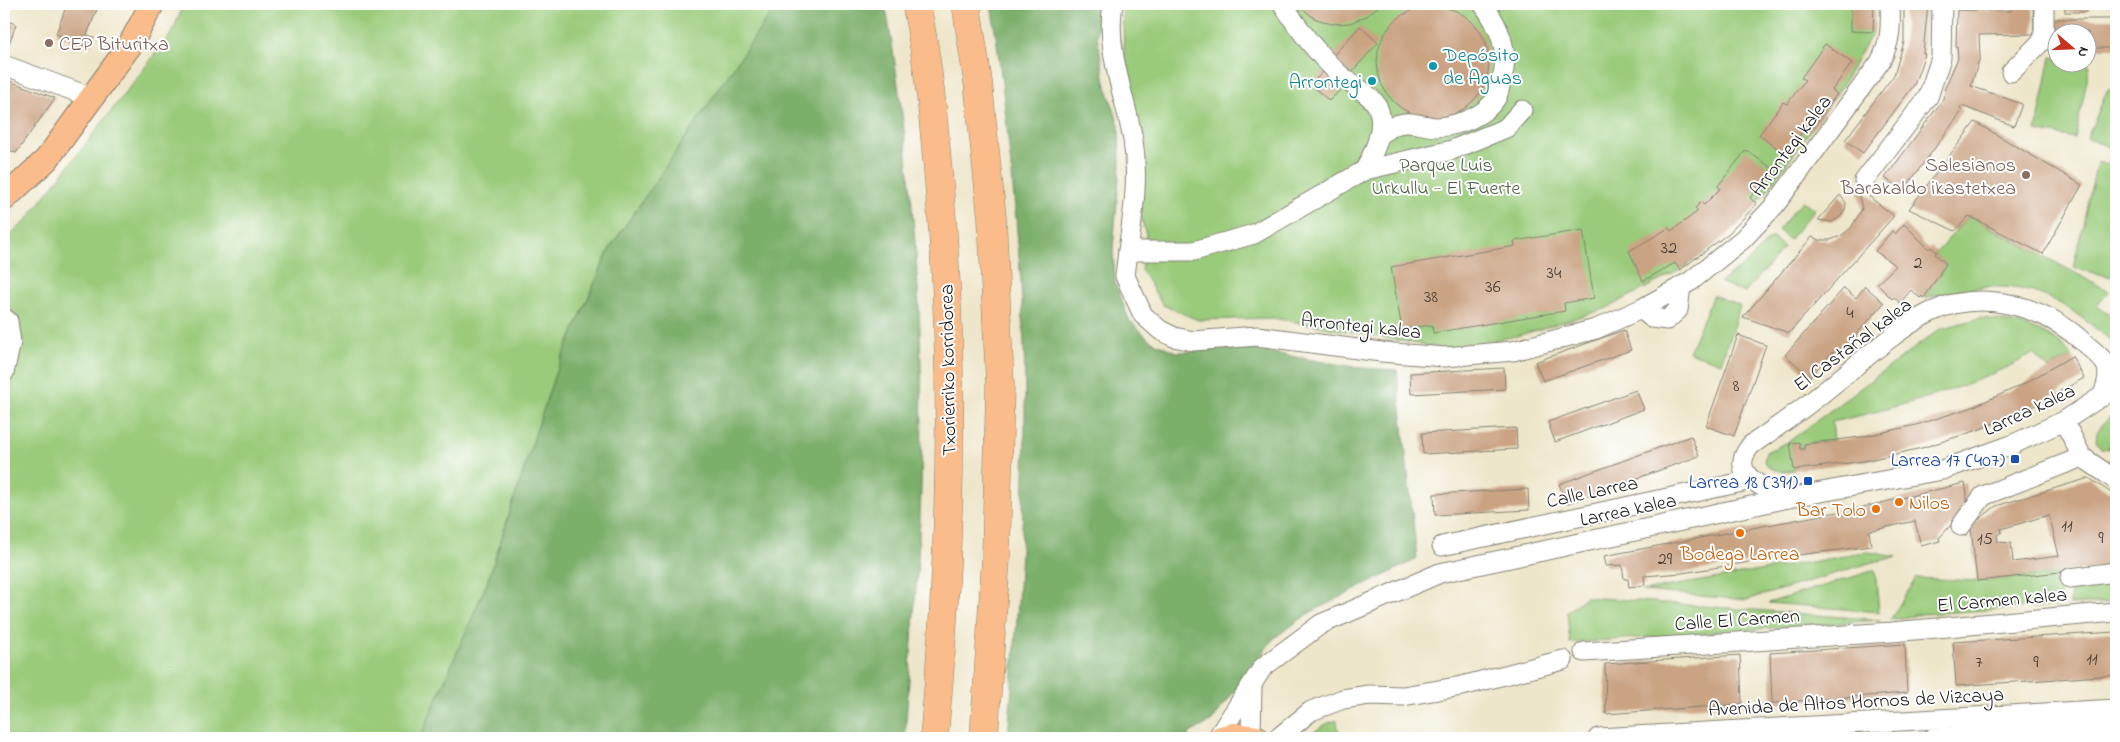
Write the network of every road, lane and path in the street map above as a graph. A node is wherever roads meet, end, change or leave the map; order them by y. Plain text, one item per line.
1 (152, 4) edge
2 (916, 4) edge
3 (966, 4) edge
4 (1113, 4) edge
5 (1283, 4) edge
6 (1483, 4) edge
7 (1890, 4) edge
8 (1942, 4) edge
9 (2044, 4) edge
10 (4, 65) edge
11 (2011, 72) dead end
12 (93, 98) junction
13 (1378, 106) junction
14 (1522, 110) dead end
15 (1417, 123) junction
16 (1380, 135) junction
17 (44, 163) junction
18 (1366, 170) junction
19 (4, 175) edge
20 (1864, 181) dead end
21 (4, 199) edge
22 (4, 214) edge
23 (1128, 252) junction
24 (4, 318) edge
25 (4, 374) edge
26 (2109, 392) edge
27 (2064, 421) junction
28 (2082, 457) junction
29 (1752, 480) junction
30 (2116, 480) edge
31 (1788, 498) junction
32 (1961, 526) dead end
33 (1442, 546) dead end
34 (2116, 572) edge
35 (2070, 578) dead end
36 (2116, 612) edge
37 (1892, 632) joint
38 (1584, 652) dead end
39 (1563, 660) dead end
40 (1252, 684) junction
41 (2116, 709) edge
42 (2116, 726) edge
43 (1254, 737) edge
44 (934, 738) edge
45 (984, 738) edge
46 (1217, 738) edge
47 (1221, 738) edge
48 (1278, 738) edge
49 (1598, 738) edge
50 (1933, 738) edge

1 - 12 main road
2 - 44 highway, Txorierriko korridorea
3 - 45 highway
4 - 23 street, Arrontegi kalea
5 - 13 street
6 - 15 street
7 - 23 street, Arrontegi kalea
8 - 20 street
9 - 11 street
10 - 12 street
12 - 17 main road
13 - 15 street
13 - 16 street
14 - 18 street
15 - 16 street
16 - 18 street
17 - 19 main road
17 - 21 main road
17 - 22 main road
18 - 23 street
24 - 25 street
26 - 27 street, Larrea kalea
26 - 29 street, El Castañal kalea
27 - 28 street
27 - 31 street, Larrea kalea
28 - 30 street
28 - 32 street
29 - 31 street
29 - 33 street, Calle Larrea
31 - 40 street, Larrea kalea
34 - 35 street
36 - 37 street, El Carmen kalea
37 - 38 street, Calle El Carmen
39 - 48 street
40 - 43 street
40 - 46 street, Larrea kalea
41 - 49 street, Avenida de Altos Hornos de Vizcaya
42 - 50 street, Avenida de Altos Hornos de Vizcaya
43 - 47 main road

